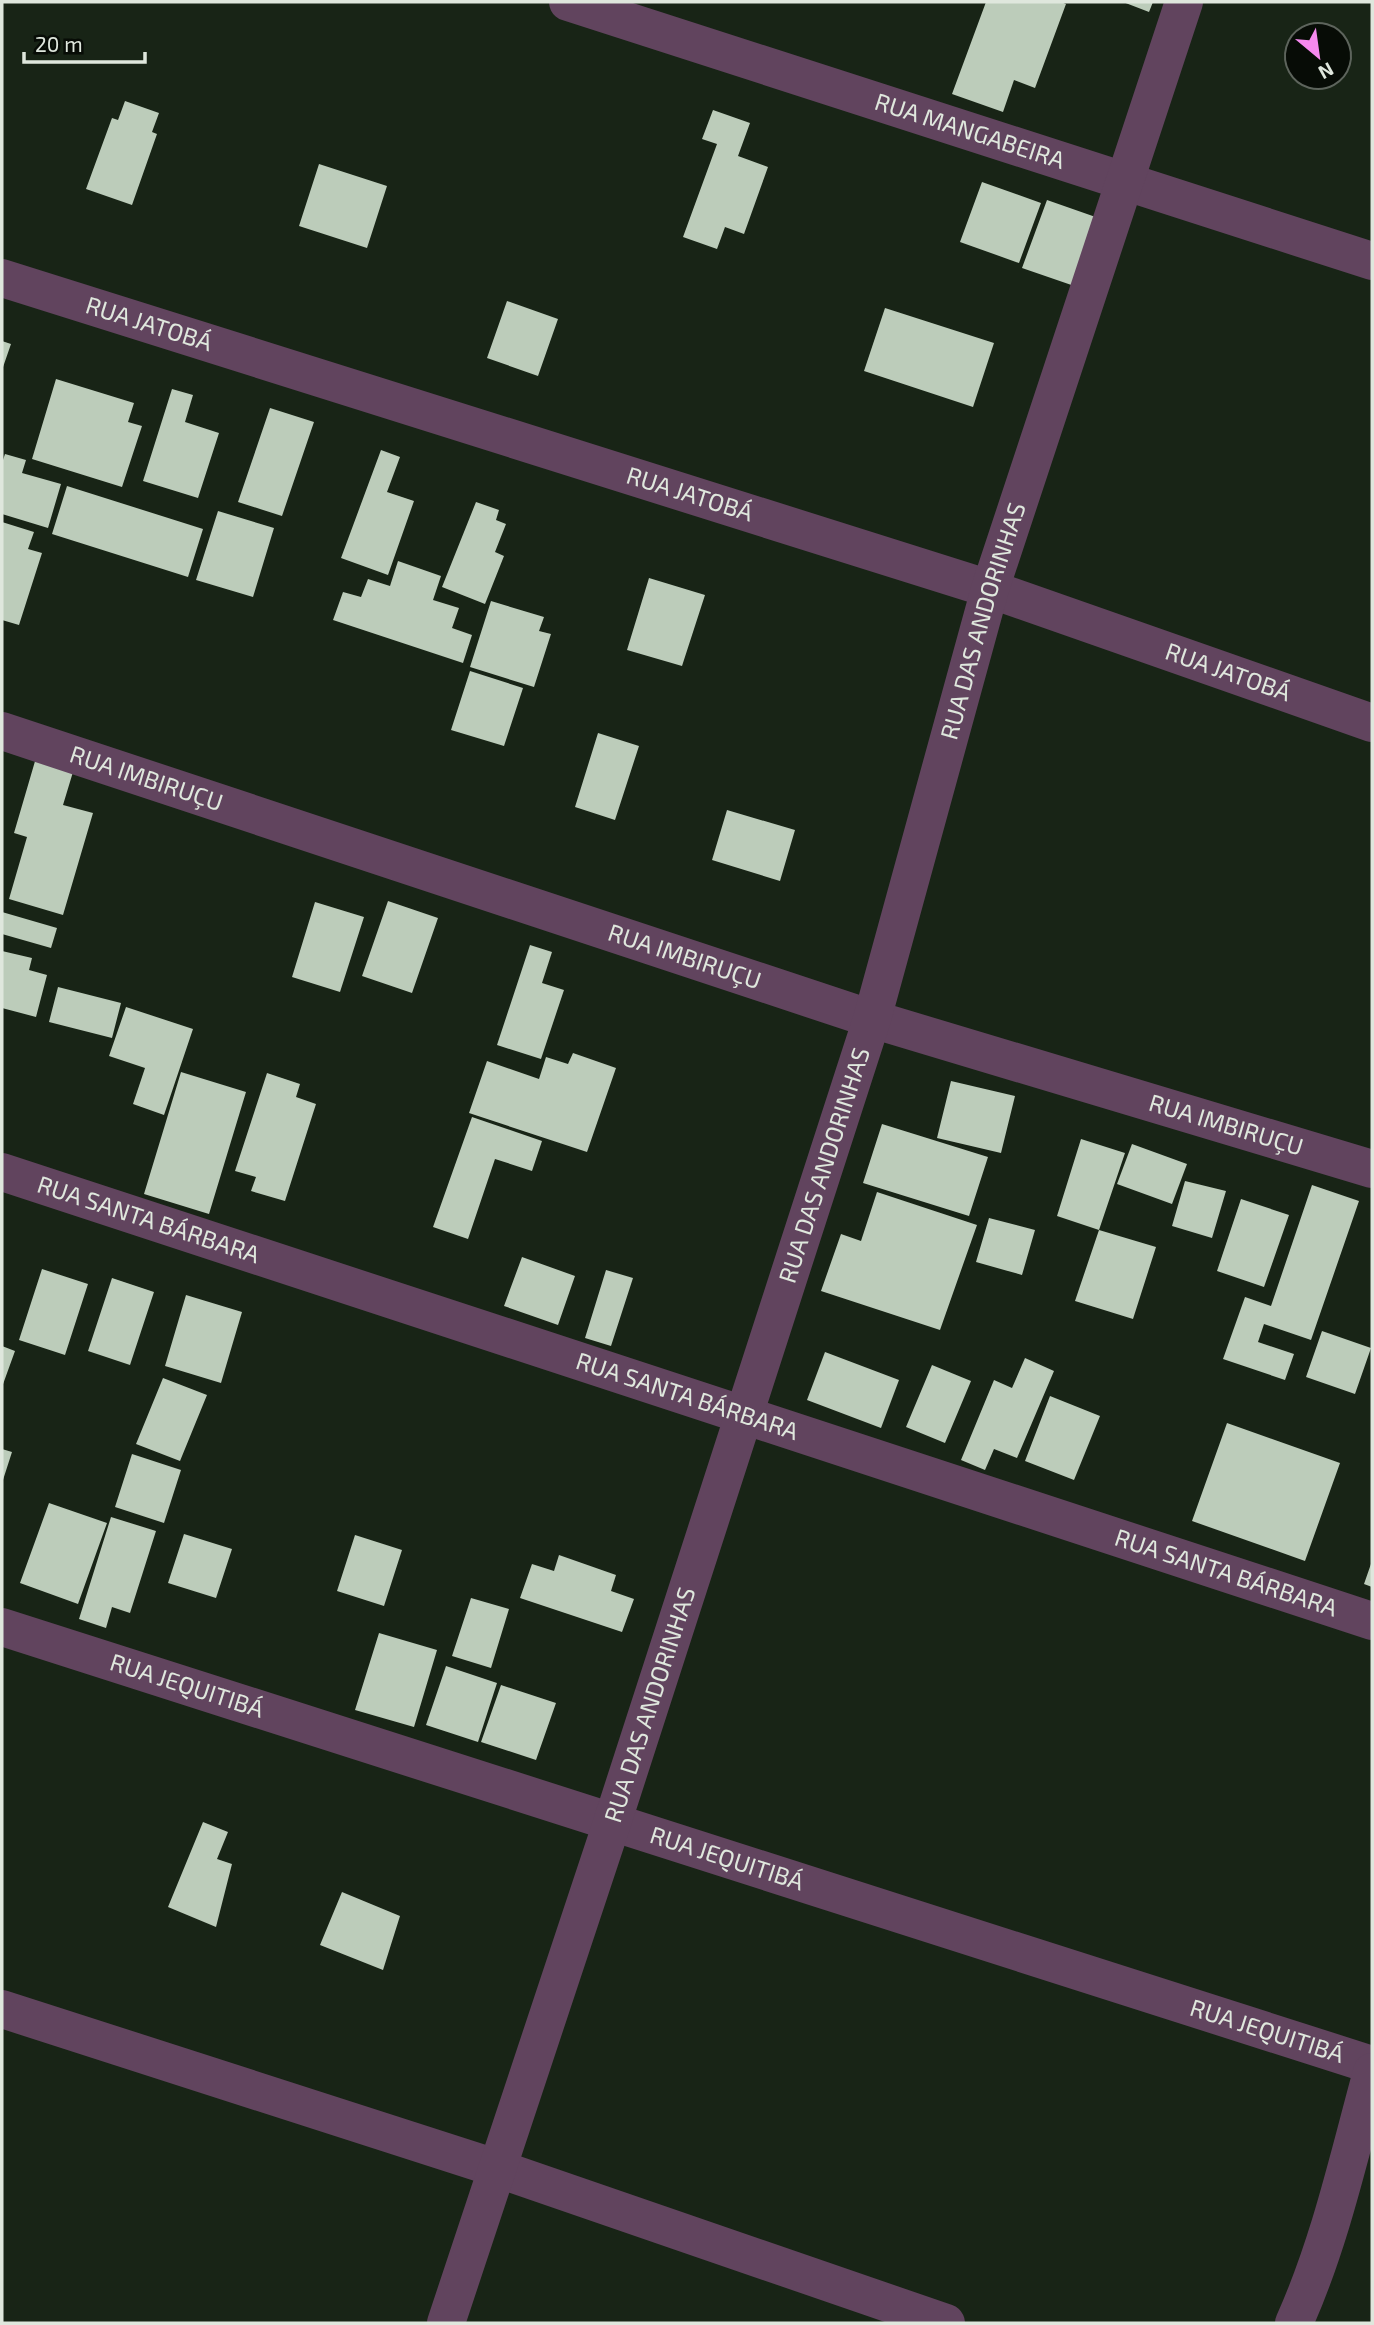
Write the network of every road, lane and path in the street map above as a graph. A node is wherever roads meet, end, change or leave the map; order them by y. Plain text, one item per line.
1 (568, 2) edge
2 (1184, 2) edge
3 (1125, 182) junction
4 (1372, 261) edge
5 (2, 278) edge
6 (990, 589) junction
7 (1372, 723) edge
8 (2, 731) edge
9 (872, 1019) junction
10 (1372, 1169) edge
11 (2, 1172) edge
12 (743, 1415) junction
13 (1372, 1620) edge
14 (2, 1627) edge
15 (612, 1823) junction
16 (2, 2009) edge
17 (1372, 2065) edge
18 (1372, 2072) edge
19 (496, 2168) junction
20 (446, 2323) edge
21 (946, 2323) edge
22 (1294, 2323) edge

1 - 3 street, RUA MANGABEIRA
2 - 3 street, RUA DAS ANDORINHAS
3 - 4 street, RUA MANGABEIRA
3 - 6 street, RUA DAS ANDORINHAS
5 - 6 street, RUA JATOBÁ
6 - 7 street, RUA JATOBÁ
6 - 9 street, RUA DAS ANDORINHAS
8 - 9 street, RUA IMBIRUÇU
9 - 10 street, RUA IMBIRUÇU
9 - 12 street, RUA DAS ANDORINHAS
11 - 12 street, RUA SANTA BÁRBARA
12 - 13 street, RUA SANTA BÁRBARA
12 - 15 street, RUA DAS ANDORINHAS
14 - 15 street, RUA JEQUITIBÁ
15 - 17 street, RUA JEQUITIBÁ
15 - 19 street, RUA DAS ANDORINHAS
16 - 19 street
18 - 22 street
19 - 20 street, RUA DAS ANDORINHAS
19 - 21 street

